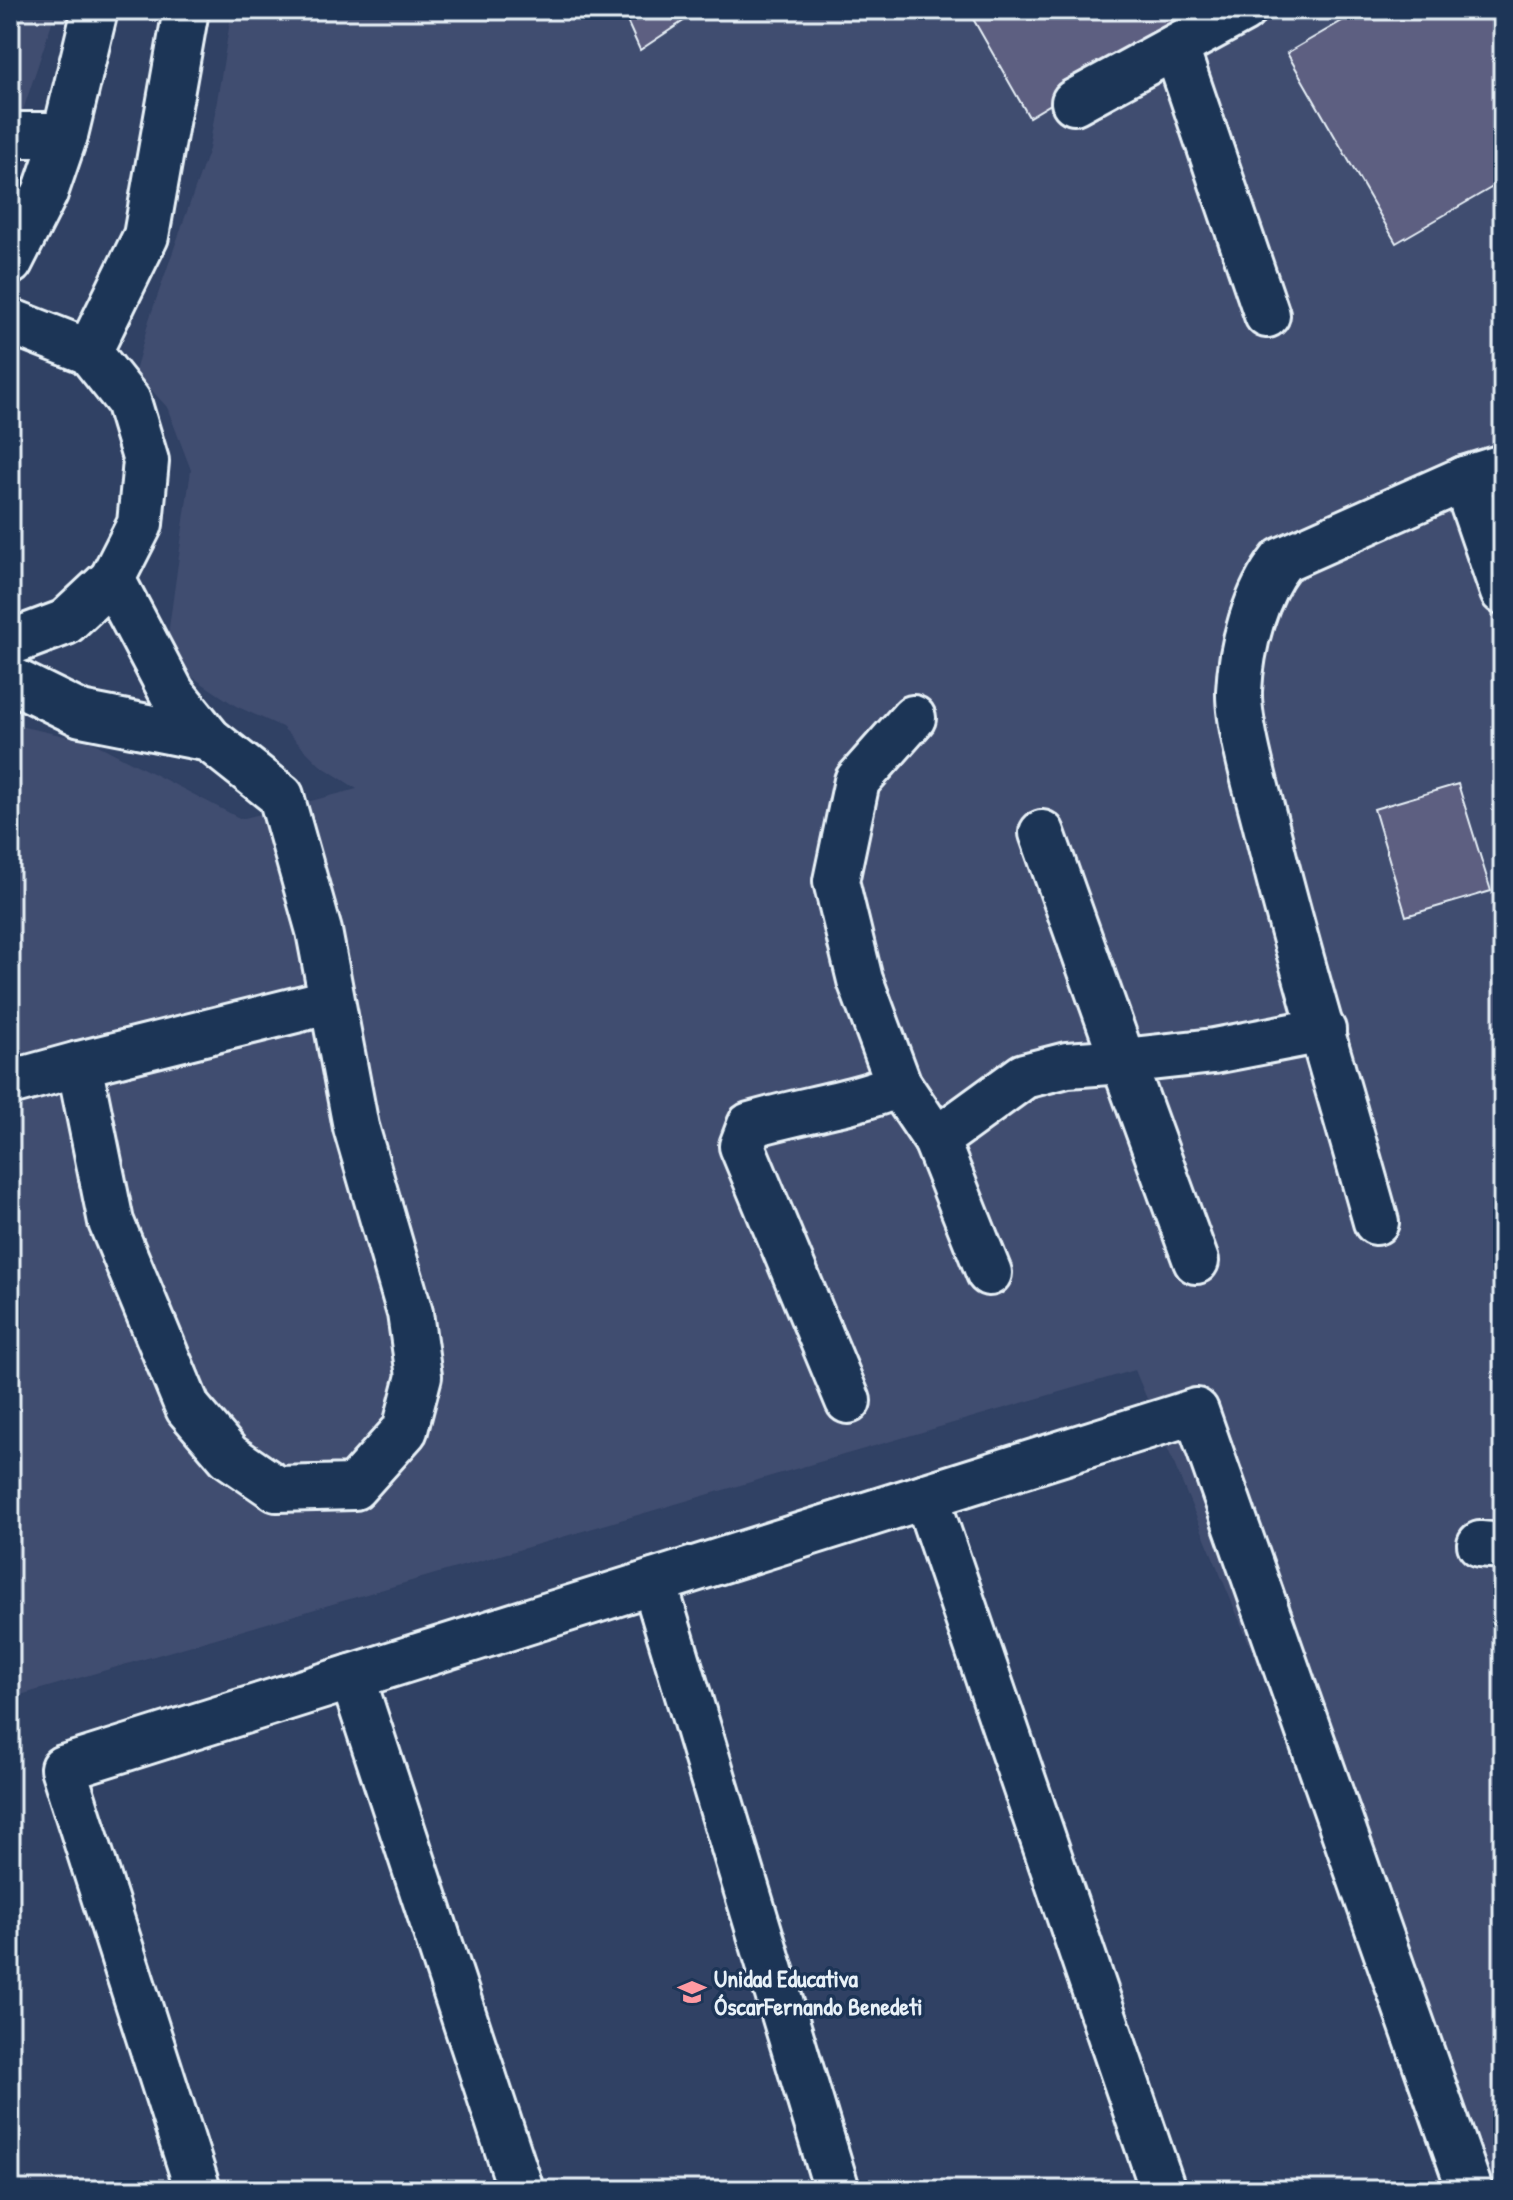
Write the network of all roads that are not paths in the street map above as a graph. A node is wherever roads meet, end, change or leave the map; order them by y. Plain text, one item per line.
1 (95, 10) edge
2 (186, 10) edge
3 (1243, 10) edge
4 (1176, 48) junction
5 (1074, 102) dead end
6 (10, 135) edge
7 (65, 135) junction
8 (10, 262) edge
9 (1267, 315) dead end
10 (10, 321) edge
11 (89, 352) junction
12 (1484, 473) edge
13 (112, 579) junction
14 (1503, 592) edge
15 (10, 643) edge
16 (14, 689) edge
17 (913, 718) dead end
18 (209, 739) junction
19 (1042, 833) dead end
20 (332, 1001) junction
21 (1323, 1030) junction
22 (1123, 1061) junction
23 (79, 1064) junction
24 (10, 1083) edge
25 (899, 1085) junction
26 (936, 1140) junction
27 (1376, 1222) dead end
28 (1196, 1261) dead end
29 (989, 1273) dead end
30 (848, 1401) dead end
31 (926, 1496) junction
32 (654, 1582) junction
33 (352, 1677) junction
34 (198, 2190) edge
35 (521, 2190) edge
36 (837, 2190) edge
37 (1163, 2190) edge
38 (1470, 2190) edge

1 - 7 street
2 - 11 street
3 - 4 street
4 - 5 street
4 - 9 street
6 - 7 street
7 - 8 street
10 - 11 street
11 - 13 street
12 - 14 street
12 - 21 street
13 - 15 street
13 - 18 street
16 - 18 street
17 - 25 street
18 - 20 street
19 - 22 street
20 - 23 street
20 - 23 street
21 - 22 street
21 - 27 street
22 - 26 street
22 - 28 street
23 - 24 street
25 - 26 street
25 - 30 street
26 - 29 street
31 - 32 street
31 - 37 street
31 - 38 street
32 - 33 street
32 - 36 street
33 - 34 street
33 - 35 street

